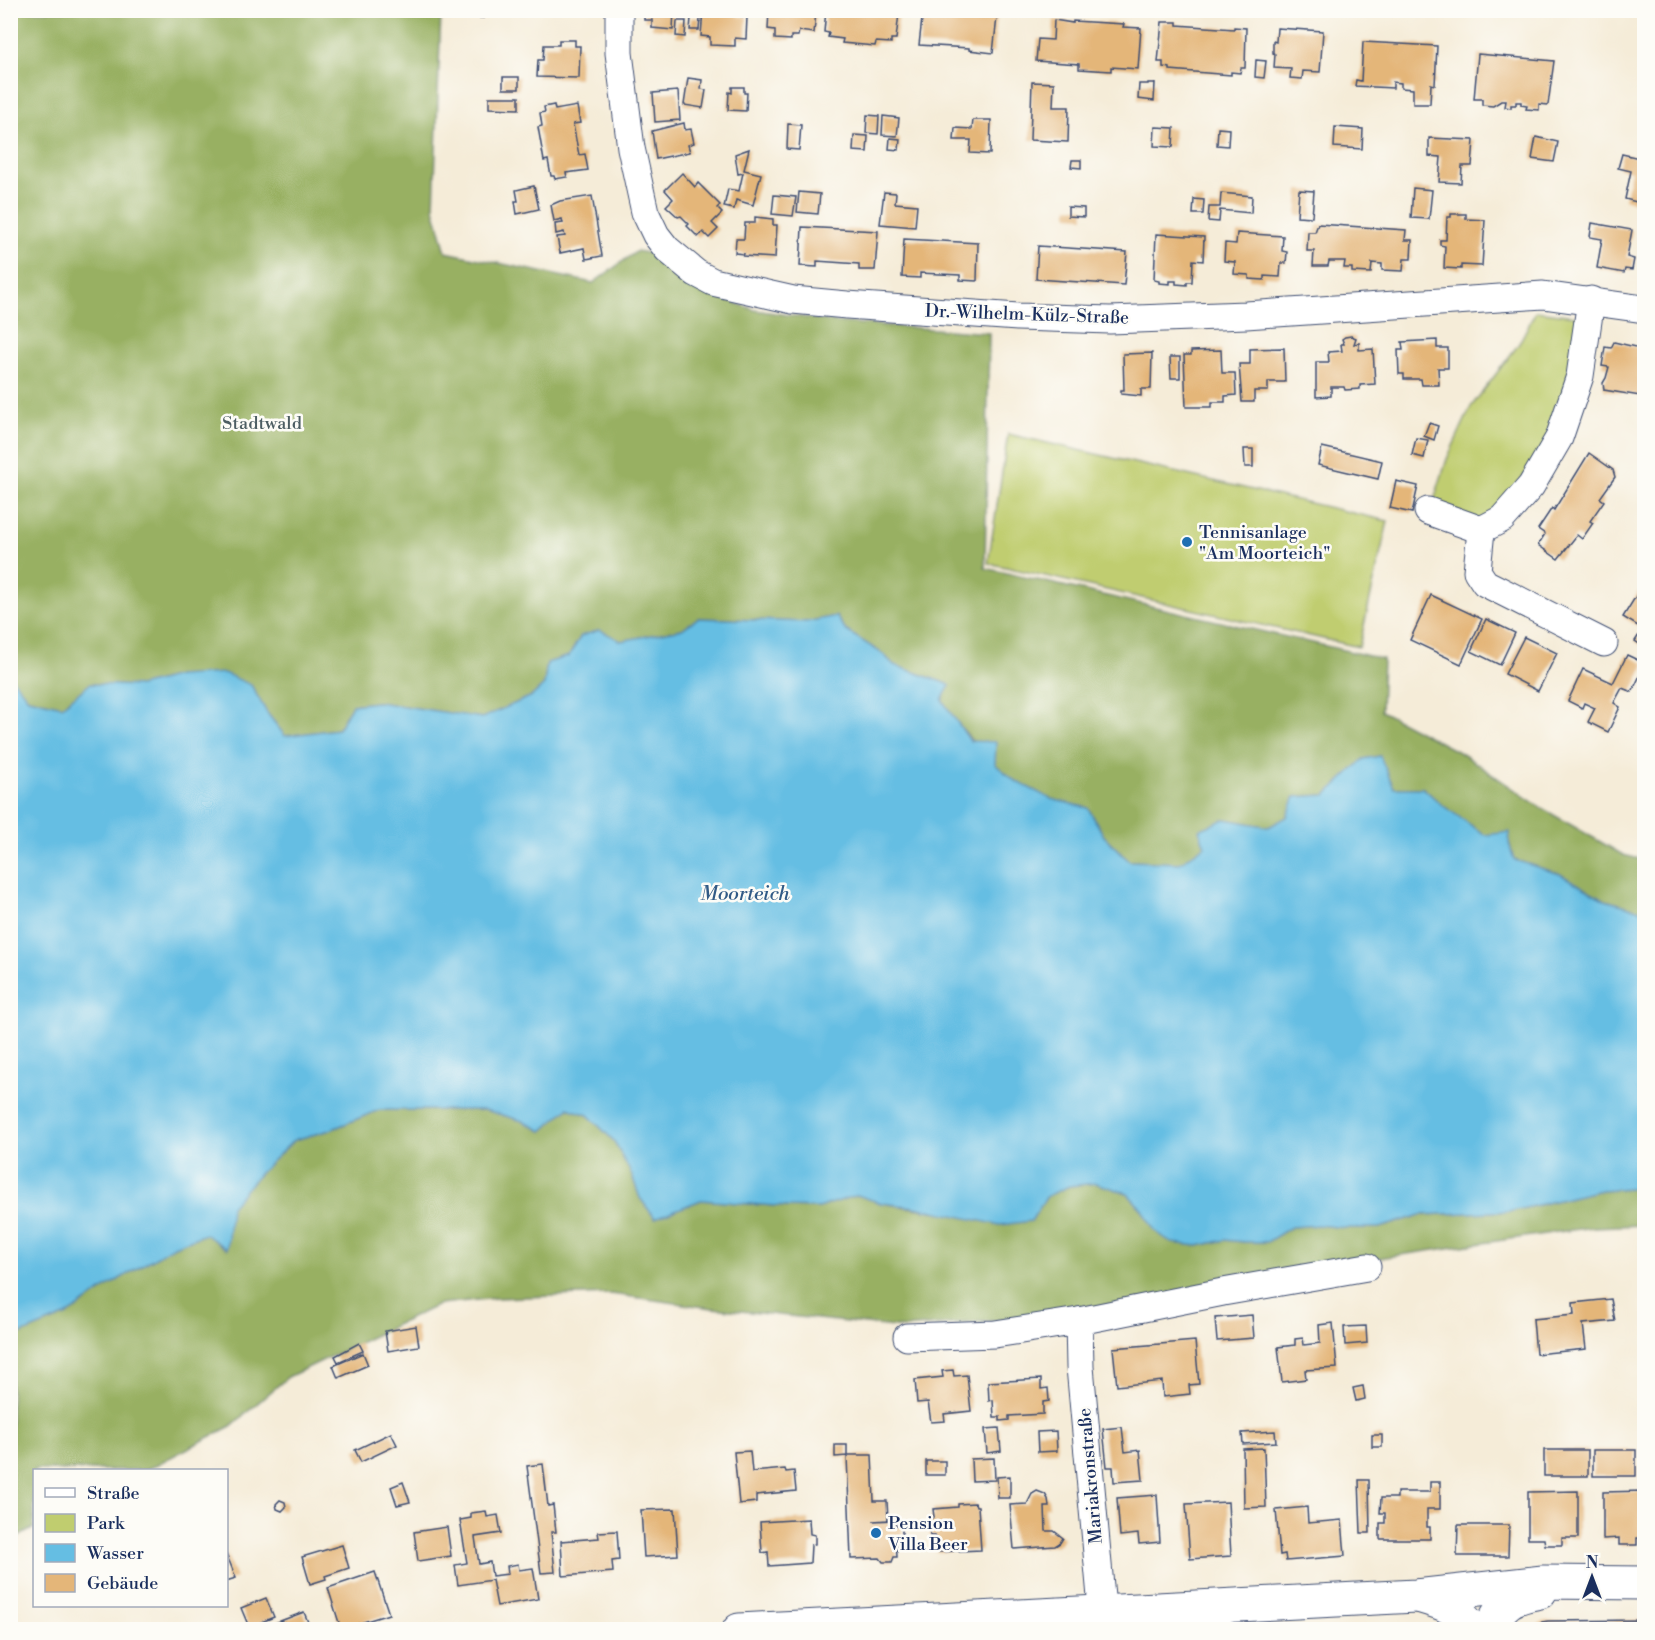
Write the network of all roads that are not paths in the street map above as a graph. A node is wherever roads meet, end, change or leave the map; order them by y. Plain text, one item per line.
1 (619, 10) edge
2 (1591, 300) junction
3 (1644, 309) edge
4 (1428, 511) dead end
5 (1481, 530) junction
6 (1604, 643) dead end
7 (1367, 1267) dead end
8 (1079, 1321) junction
9 (907, 1337) dead end
10 (1586, 1583) junction
11 (1644, 1583) edge
12 (1416, 1596) junction
13 (1103, 1621) edge
14 (749, 1629) edge
15 (1473, 1629) edge
16 (1491, 1629) edge

1 - 2 street, Dr.-Wilhelm-Külz-Straße
2 - 3 street, Dr.-Wilhelm-Külz-Straße
2 - 5 street
4 - 5 street
5 - 6 street
7 - 8 street
8 - 9 street
8 - 13 street, Mariakronstraße
10 - 11 main road
10 - 12 main road
10 - 16 main road
12 - 13 main road
12 - 15 main road
13 - 14 main road

